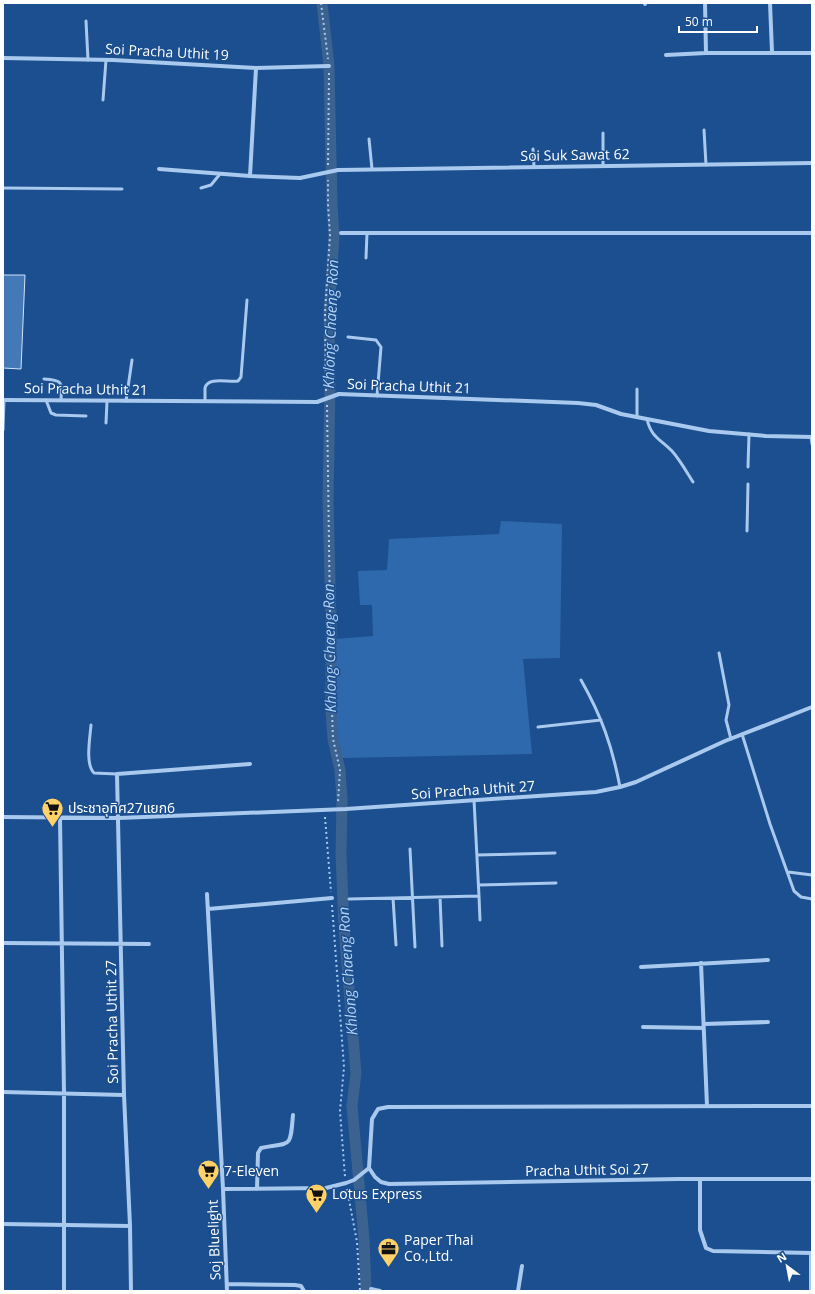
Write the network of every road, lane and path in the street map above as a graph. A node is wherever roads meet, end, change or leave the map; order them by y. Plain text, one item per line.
1 (321, 3) edge
2 (705, 3) edge
3 (770, 3) edge
4 (86, 21) dead end
5 (772, 52) junction
6 (706, 53) junction
7 (812, 53) edge
8 (666, 55) dead end
9 (3, 58) edge
10 (88, 60) junction
11 (106, 60) junction
12 (329, 66) junction
13 (256, 68) junction
14 (103, 100) dead end
15 (704, 130) dead end
16 (603, 133) dead end
17 (369, 139) dead end
18 (533, 149) dead end
19 (812, 163) edge
20 (706, 165) junction
21 (328, 166) dead end
22 (603, 166) junction
23 (534, 167) junction
24 (159, 169) dead end
25 (372, 169) junction
26 (328, 173) dead end
27 (220, 174) junction
28 (250, 176) junction
29 (3, 188) edge
30 (201, 188) dead end
31 (122, 189) dead end
32 (340, 233) dead end
33 (367, 233) junction
34 (812, 233) edge
35 (366, 258) dead end
36 (247, 300) dead end
37 (348, 337) dead end
38 (132, 360) dead end
39 (44, 380) dead end
40 (637, 389) dead end
41 (326, 394) dead end
42 (377, 396) junction
43 (3, 400) edge
44 (46, 400) junction
45 (61, 400) junction
46 (107, 400) junction
47 (126, 401) junction
48 (205, 401) junction
49 (327, 402) dead end
50 (86, 416) dead end
51 (637, 417) junction
52 (647, 419) junction
53 (106, 423) dead end
54 (3, 430) edge
55 (749, 434) junction
56 (812, 437) edge
57 (812, 444) edge
58 (748, 467) dead end
59 (693, 482) dead end
60 (748, 484) dead end
61 (747, 531) dead end
62 (718, 653) dead end
63 (581, 680) dead end
64 (812, 707) edge
65 (602, 720) junction
66 (91, 725) dead end
67 (538, 727) dead end
68 (742, 734) junction
69 (731, 739) junction
70 (250, 764) dead end
71 (117, 774) junction
72 (620, 787) junction
73 (474, 800) junction
74 (338, 809) junction
75 (325, 810) junction
76 (3, 817) edge
77 (60, 818) junction
78 (119, 818) junction
79 (410, 849) dead end
80 (555, 853) dead end
81 (477, 855) junction
82 (788, 872) junction
83 (812, 875) edge
84 (556, 883) dead end
85 (479, 885) junction
86 (207, 894) dead end
87 (479, 896) junction
88 (332, 898) junction
89 (393, 898) junction
90 (412, 898) junction
91 (440, 898) junction
92 (812, 898) edge
93 (349, 899) dead end
94 (208, 910) junction
95 (480, 920) dead end
96 (3, 944) edge
97 (62, 944) junction
98 (121, 944) junction
99 (149, 944) dead end
100 (396, 945) dead end
101 (442, 946) dead end
102 (415, 947) dead end
103 (768, 960) dead end
104 (701, 963) junction
105 (641, 967) dead end
106 (768, 1022) dead end
107 (703, 1026) junction
108 (643, 1027) dead end
109 (3, 1092) edge
110 (64, 1093) junction
111 (124, 1096) junction
112 (707, 1106) junction
113 (812, 1106) edge
114 (293, 1115) dead end
115 (369, 1168) junction
116 (700, 1179) junction
117 (812, 1179) edge
118 (346, 1184) junction
119 (223, 1189) junction
120 (257, 1189) junction
121 (3, 1224) edge
122 (64, 1225) junction
123 (130, 1226) junction
124 (811, 1253) edge
125 (522, 1266) dead end
126 (227, 1284) junction
127 (371, 1289) dead end
128 (64, 1291) edge
129 (131, 1291) edge
130 (227, 1291) edge
131 (304, 1291) edge
132 (360, 1291) edge
133 (380, 1291) edge
134 (518, 1291) edge
135 (811, 1291) edge

1 - 12 path
2 - 6 street
3 - 5 street
4 - 10 lane
5 - 6 street
5 - 7 street
6 - 8 street
9 - 10 street, Soi Pracha Uthit 19
10 - 11 street, Soi Pracha Uthit 19
11 - 13 street, Soi Pracha Uthit 19
11 - 14 lane
12 - 13 street, Soi Pracha Uthit 19
12 - 21 path
13 - 28 street
15 - 20 lane
16 - 22 lane
17 - 25 lane
18 - 23 lane
19 - 20 street, Soi Suk Sawat 62
20 - 22 street, Soi Suk Sawat 62
22 - 23 street, Soi Suk Sawat 62
23 - 25 street, Soi Suk Sawat 62
24 - 27 street, Soi Suk Sawat 62
25 - 28 street, Soi Suk Sawat 62, bridge
26 - 41 path
27 - 28 street, Soi Suk Sawat 62
27 - 30 lane
29 - 31 lane
32 - 33 street
33 - 34 street
33 - 35 lane
36 - 48 lane
37 - 42 lane
38 - 47 lane
39 - 45 lane
40 - 51 lane
42 - 48 street, Soi Pracha Uthit 21, bridge
42 - 51 street, Soi Pracha Uthit 21
43 - 44 street, Soi Pracha Uthit 21
43 - 54 lane
44 - 45 street, Soi Pracha Uthit 21
44 - 50 lane
45 - 46 street, Soi Pracha Uthit 21
46 - 47 street, Soi Pracha Uthit 21
46 - 53 lane
47 - 48 street, Soi Pracha Uthit 21
49 - 74 path
51 - 52 street, Soi Pracha Uthit 21
52 - 55 street, Soi Pracha Uthit 21
52 - 59 lane
55 - 56 street, Soi Pracha Uthit 21
55 - 58 lane
56 - 57 lane
60 - 61 lane
62 - 69 lane
63 - 65 lane
64 - 68 street, Soi Pracha Uthit 27
65 - 67 lane
65 - 72 lane
66 - 71 lane
68 - 69 street, Soi Pracha Uthit 27
68 - 82 lane
69 - 72 street, Soi Pracha Uthit 27
70 - 71 street
71 - 78 street
72 - 73 street, Soi Pracha Uthit 27
73 - 74 street, Soi Pracha Uthit 27
73 - 81 lane
74 - 75 street, Soi Pracha Uthit 27
75 - 78 street, Soi Pracha Uthit 27
75 - 88 path
76 - 77 street, Soi Pracha Uthit 27
77 - 78 street, Soi Pracha Uthit 27
77 - 97 street
78 - 98 street, Soi Pracha Uthit 27
79 - 90 lane
80 - 81 lane
81 - 85 lane
82 - 83 lane
82 - 92 lane
84 - 85 lane
85 - 87 lane
86 - 94 street
87 - 91 lane
87 - 95 lane
88 - 94 street
88 - 118 path
89 - 90 lane
89 - 93 lane
89 - 100 lane
90 - 91 lane
90 - 102 lane
91 - 101 lane
94 - 119 street
96 - 97 street
97 - 98 street
97 - 110 street
98 - 99 street
98 - 111 street, Soi Pracha Uthit 27
103 - 104 street
104 - 105 street
104 - 107 street
106 - 107 street
107 - 108 street
107 - 112 street
109 - 110 street
110 - 111 street
110 - 122 street
111 - 123 street, Soi Pracha Uthit 27
112 - 113 street
112 - 115 street
114 - 120 street
115 - 116 street, Pracha Uthit Soi 27
115 - 118 street, Soj Bluelight
116 - 117 street, Pracha Uthit Soi 27
116 - 124 street
118 - 120 street, Soj Bluelight
118 - 132 path
119 - 120 street, Soj Bluelight
119 - 126 street, Soj Bluelight
121 - 122 street
122 - 123 street
122 - 128 street
123 - 129 street, Soi Pracha Uthit 27
124 - 135 street
125 - 134 street
126 - 130 street, Soj Bluelight
126 - 131 street
127 - 133 street

